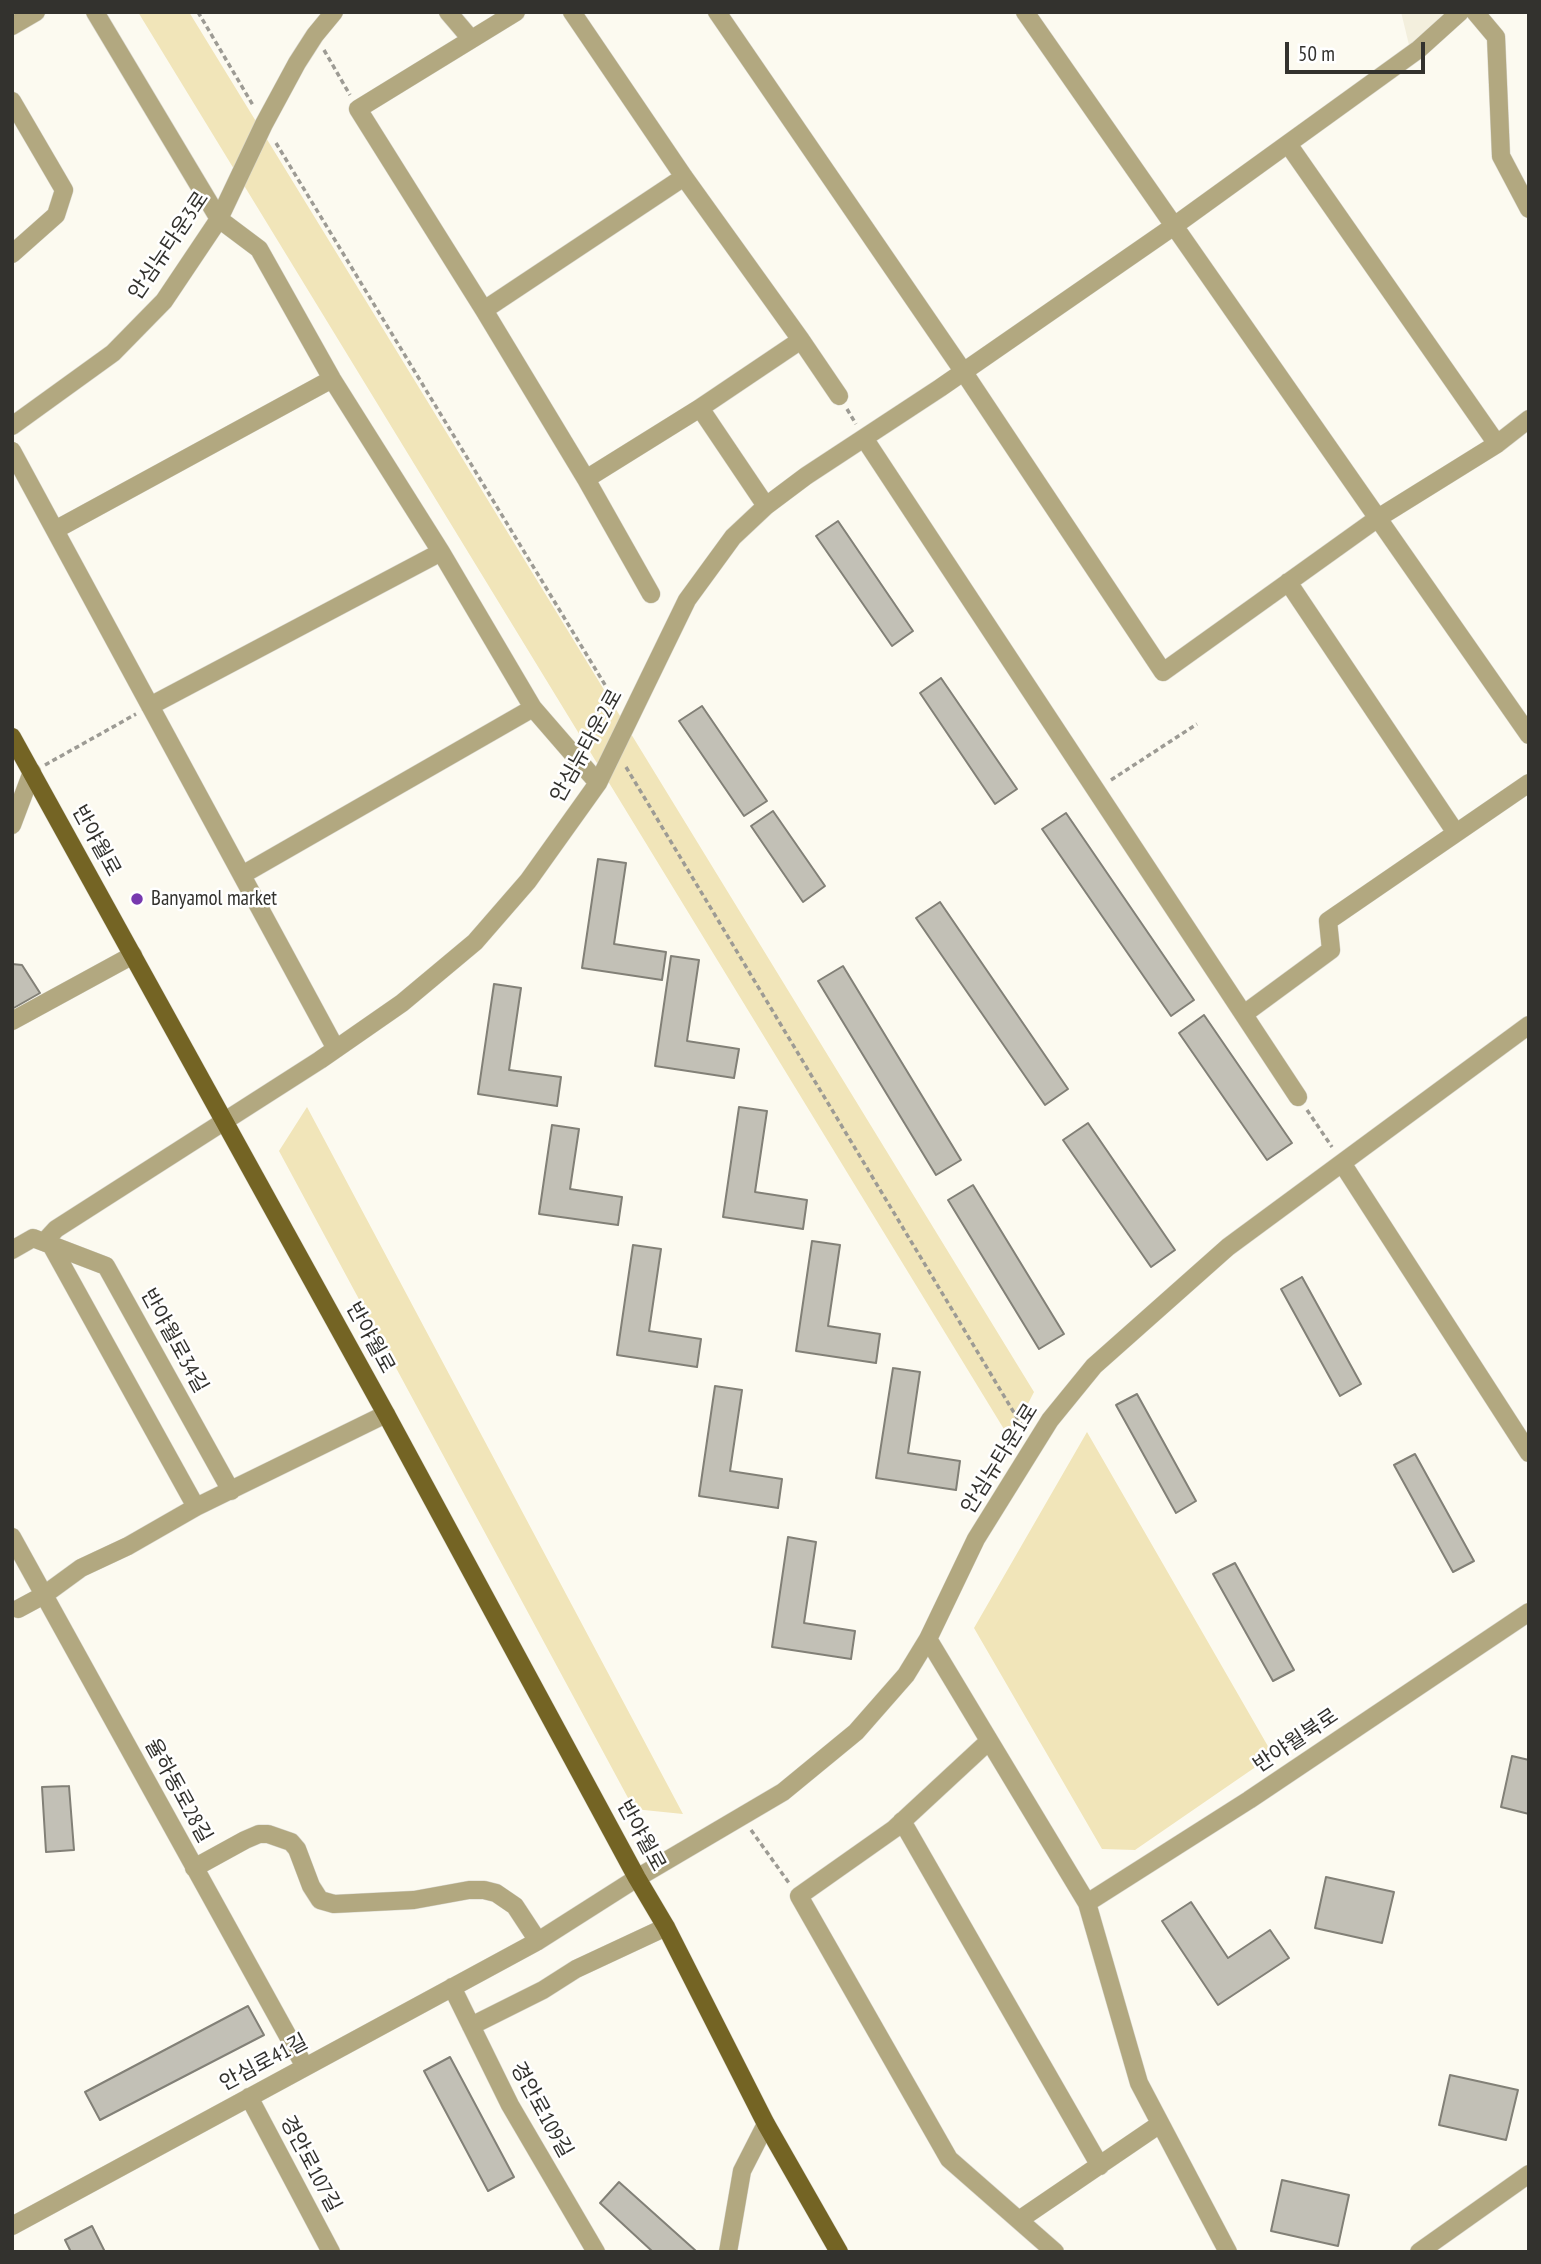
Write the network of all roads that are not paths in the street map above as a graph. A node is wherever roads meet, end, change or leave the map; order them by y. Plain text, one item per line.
1 (36, 12) edge
2 (95, 12) edge
3 (334, 12) edge
4 (449, 12) edge
5 (516, 12) edge
6 (572, 12) edge
7 (717, 12) edge
8 (1025, 12) edge
9 (1460, 12) edge
10 (1475, 12) edge
11 (12, 26) edge
12 (471, 39) junction
13 (12, 101) edge
14 (1288, 144) junction
15 (684, 177) junction
16 (1529, 209) edge
17 (219, 219) junction
18 (1174, 226) junction
19 (12, 254) edge
20 (485, 310) junction
21 (801, 340) junction
22 (963, 371) junction
23 (331, 379) junction
24 (839, 396) road end
25 (700, 408) junction
26 (1529, 419) edge
27 (12, 426) edge
28 (864, 438) junction
29 (1497, 444) junction
30 (12, 451) edge
31 (586, 479) junction
32 (766, 506) junction
33 (1378, 518) junction
34 (55, 530) junction
35 (442, 552) junction
36 (1288, 582) junction
37 (651, 594) dead end
38 (150, 706) junction
39 (533, 708) junction
40 (1529, 735) edge
41 (12, 737) edge
42 (32, 772) junction
43 (12, 783) edge
44 (598, 783) junction
45 (1529, 783) edge
46 (12, 825) edge
47 (1456, 833) junction
48 (242, 875) junction
49 (133, 955) junction
50 (1244, 1014) junction
51 (12, 1021) edge
52 (1529, 1025) edge
53 (336, 1049) junction
54 (1298, 1097) road end
55 (224, 1121) junction
56 (1342, 1163) junction
57 (43, 1242) junction
58 (12, 1250) edge
59 (386, 1414) junction
60 (1529, 1453) edge
61 (231, 1491) junction
62 (196, 1507) junction
63 (12, 1537) edge
64 (44, 1595) junction
65 (18, 1609) dead end
66 (1529, 1612) edge
67 (928, 1639) junction
68 (989, 1741) junction
69 (902, 1821) junction
70 (194, 1868) junction
71 (637, 1878) junction
72 (1087, 1903) junction
73 (666, 1927) junction
74 (538, 1941) junction
75 (452, 1987) junction
76 (471, 2026) junction
77 (304, 2067) junction
78 (249, 2097) junction
79 (766, 2124) junction
80 (1160, 2124) junction
81 (1100, 2166) junction
82 (1529, 2174) edge
83 (1019, 2220) junction
84 (12, 2226) edge
85 (331, 2252) edge
86 (596, 2252) edge
87 (728, 2252) edge
88 (839, 2252) edge
89 (1055, 2252) edge
90 (1228, 2252) edge
91 (1419, 2252) edge

1 - 11 street
2 - 17 street
3 - 17 street, 안심뉴타운3로
4 - 12 street
5 - 12 street
6 - 15 street
7 - 22 street
8 - 18 street
9 - 14 street, 안심뉴타운2로
10 - 16 street
12 - 20 street
13 - 19 street
14 - 18 street, 안심뉴타운2로
14 - 29 street
15 - 20 street
15 - 21 street
17 - 23 street
17 - 27 street, 안심뉴타운3로
18 - 22 street, 안심뉴타운2로
18 - 33 street
20 - 31 street
21 - 24 street
21 - 25 street
22 - 28 street, 안심뉴타운2로
22 - 36 street
23 - 34 street
23 - 35 street
25 - 31 street
25 - 32 street
26 - 29 street
28 - 32 street, 안심뉴타운2로
28 - 50 street
29 - 33 street
30 - 34 street
31 - 37 street
32 - 44 street, 안심뉴타운2로
33 - 36 street
33 - 40 street
34 - 38 street
35 - 38 street
35 - 39 street
36 - 47 street
38 - 48 street
39 - 44 street
39 - 48 street
41 - 42 main road, 반야월로
42 - 43 street
42 - 46 street
42 - 49 main road, 반야월로
44 - 53 street, 안심뉴타운2로
45 - 47 street
47 - 50 street
48 - 53 street
49 - 51 street
49 - 55 main road, 반야월로
50 - 54 street
52 - 56 street, 안심뉴타운1로
53 - 55 street, 안심뉴타운2로
55 - 57 street, 안심뉴타운2로
55 - 59 main road, 반야월로
56 - 60 street
56 - 67 street, 안심뉴타운1로
57 - 58 street, 안심뉴타운2로
57 - 61 street, 반야월로34길
57 - 62 street
59 - 61 street
59 - 71 main road, 반야월로
61 - 62 street
62 - 64 street
63 - 64 street, 율하동로28길
64 - 65 street
64 - 70 street, 율하동로28길
66 - 72 street, 반야월북로
67 - 68 street
67 - 71 street, 안심뉴타운1로
68 - 69 street
68 - 72 street
69 - 81 street
69 - 83 street
70 - 74 street
70 - 77 street, 율하동로28길
71 - 73 main road, 반야월로
71 - 74 street, 안심로41길
72 - 80 street
73 - 76 street
73 - 79 main road, 반야월로
74 - 75 street, 안심로41길
75 - 76 street, 경안로109길
75 - 77 street, 안심로41길
76 - 86 street, 경안로109길
77 - 78 street, 안심로41길
78 - 84 street, 안심로41길
78 - 85 street, 경안로107길
79 - 87 street
79 - 88 main road, 반야월로
80 - 81 street
80 - 90 street
81 - 83 street
82 - 91 street
83 - 89 street

